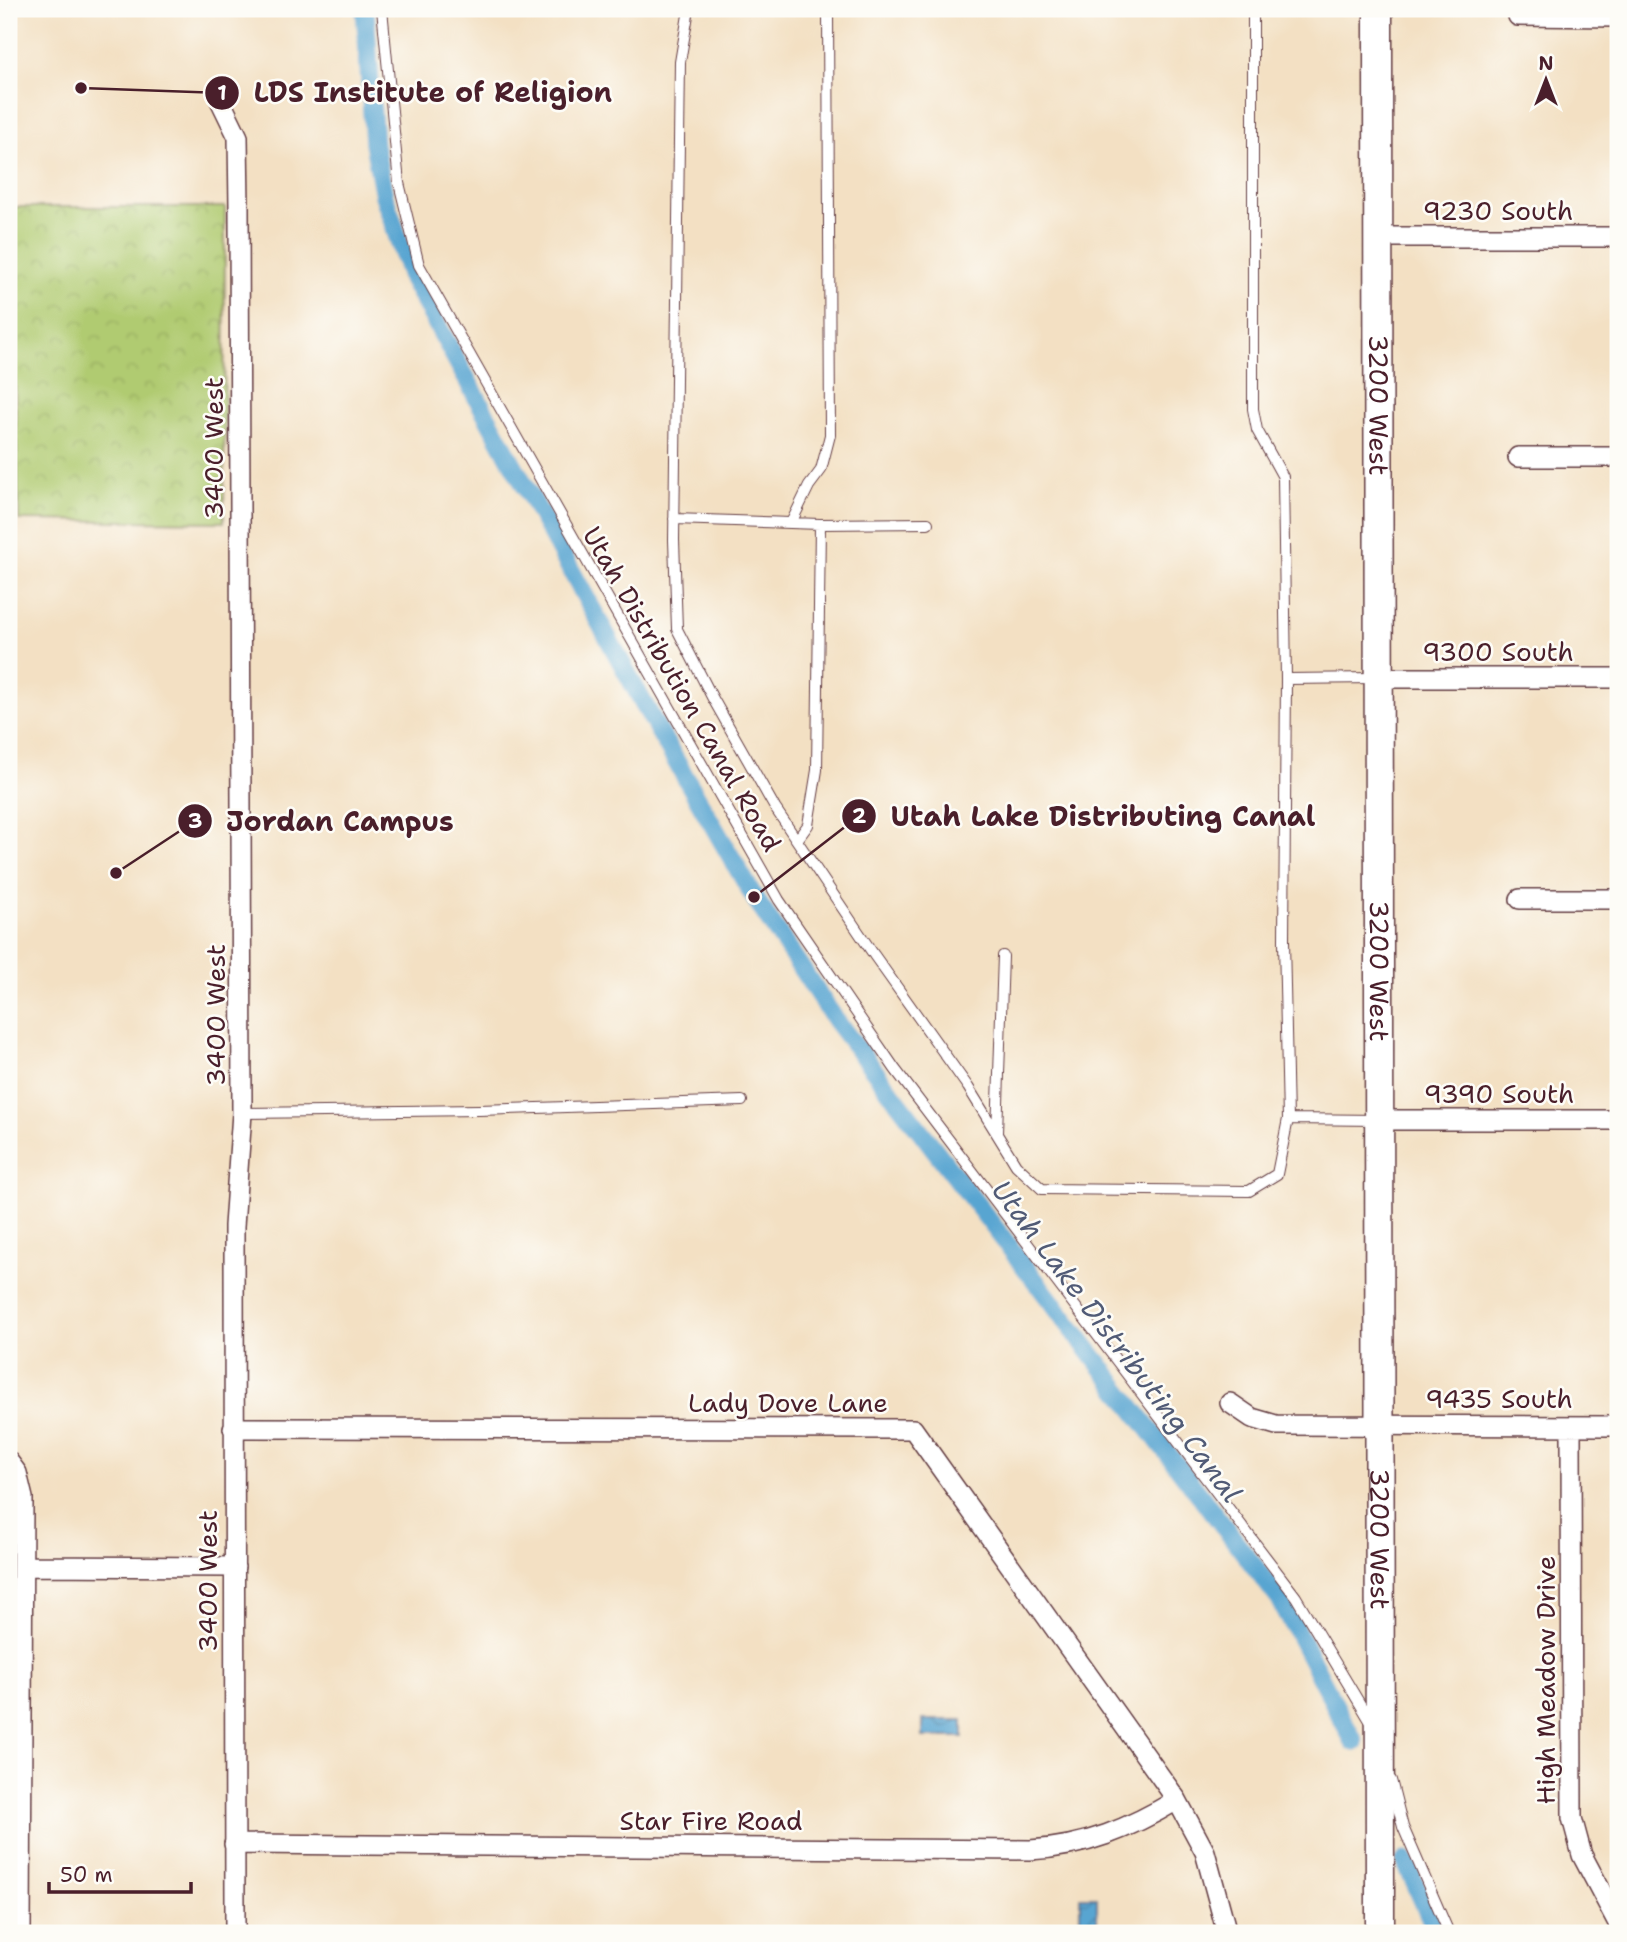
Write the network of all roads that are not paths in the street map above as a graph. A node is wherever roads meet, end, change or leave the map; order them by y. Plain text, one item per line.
1 (382, 9) edge
2 (689, 9) edge
3 (828, 9) edge
4 (1252, 9) edge
5 (1378, 9) edge
6 (1517, 16) dead end
7 (1618, 17) edge
8 (220, 100) dead end
9 (1378, 237) junction
10 (1618, 237) edge
11 (1518, 457) dead end
12 (1618, 457) edge
13 (674, 519) junction
14 (791, 523) junction
15 (928, 523) dead end
16 (820, 524) junction
17 (1378, 678) junction
18 (1618, 678) edge
19 (1286, 679) junction
20 (797, 840) junction
21 (1520, 899) dead end
22 (1618, 899) edge
23 (1003, 956) dead end
24 (743, 1101) dead end
25 (243, 1113) junction
26 (1288, 1119) junction
27 (1381, 1120) junction
28 (1618, 1120) edge
29 (997, 1134) junction
30 (1230, 1403) dead end
31 (1380, 1425) junction
32 (1571, 1426) junction
33 (1618, 1426) edge
34 (233, 1428) junction
35 (9, 1462) edge
36 (24, 1566) junction
37 (234, 1567) junction
38 (1381, 1739) junction
39 (1177, 1800) junction
40 (234, 1844) junction
41 (1618, 1923) edge
42 (21, 1933) edge
43 (235, 1933) edge
44 (1227, 1933) edge
45 (1380, 1933) edge
46 (1449, 1933) edge

1 - 38 lane, Utah Distribution Canal Road
2 - 13 lane
3 - 14 lane
4 - 19 lane
5 - 9 street, 3200 West
6 - 7 street
8 - 25 street, 3400 West
9 - 10 street, 9230 South
9 - 17 street, 3200 West
11 - 12 street
13 - 14 lane
13 - 20 lane
14 - 16 lane
15 - 16 lane
16 - 20 lane
17 - 18 street, 9300 South
17 - 19 lane
17 - 27 street, 3200 West
19 - 26 lane
20 - 29 lane
21 - 22 street
23 - 29 lane
24 - 25 lane
25 - 34 street, 3400 West
26 - 27 lane
26 - 29 lane
27 - 28 street, 9390 South
27 - 31 street, 3200 West
30 - 31 street, 9435 South
31 - 32 street, 9435 South
31 - 38 street, 3200 West
32 - 33 street, 9435 South
32 - 41 street, High Meadow Drive
34 - 37 street, 3400 West
34 - 39 street, Lady Dove Lane
35 - 36 street
36 - 37 street
36 - 42 street
37 - 40 street, 3400 West
38 - 45 street, 3200 West
38 - 46 lane, Utah Distribution Canal Road
39 - 40 street, Star Fire Road
39 - 44 street, Lady Dove Lane
40 - 43 street, 3400 West

